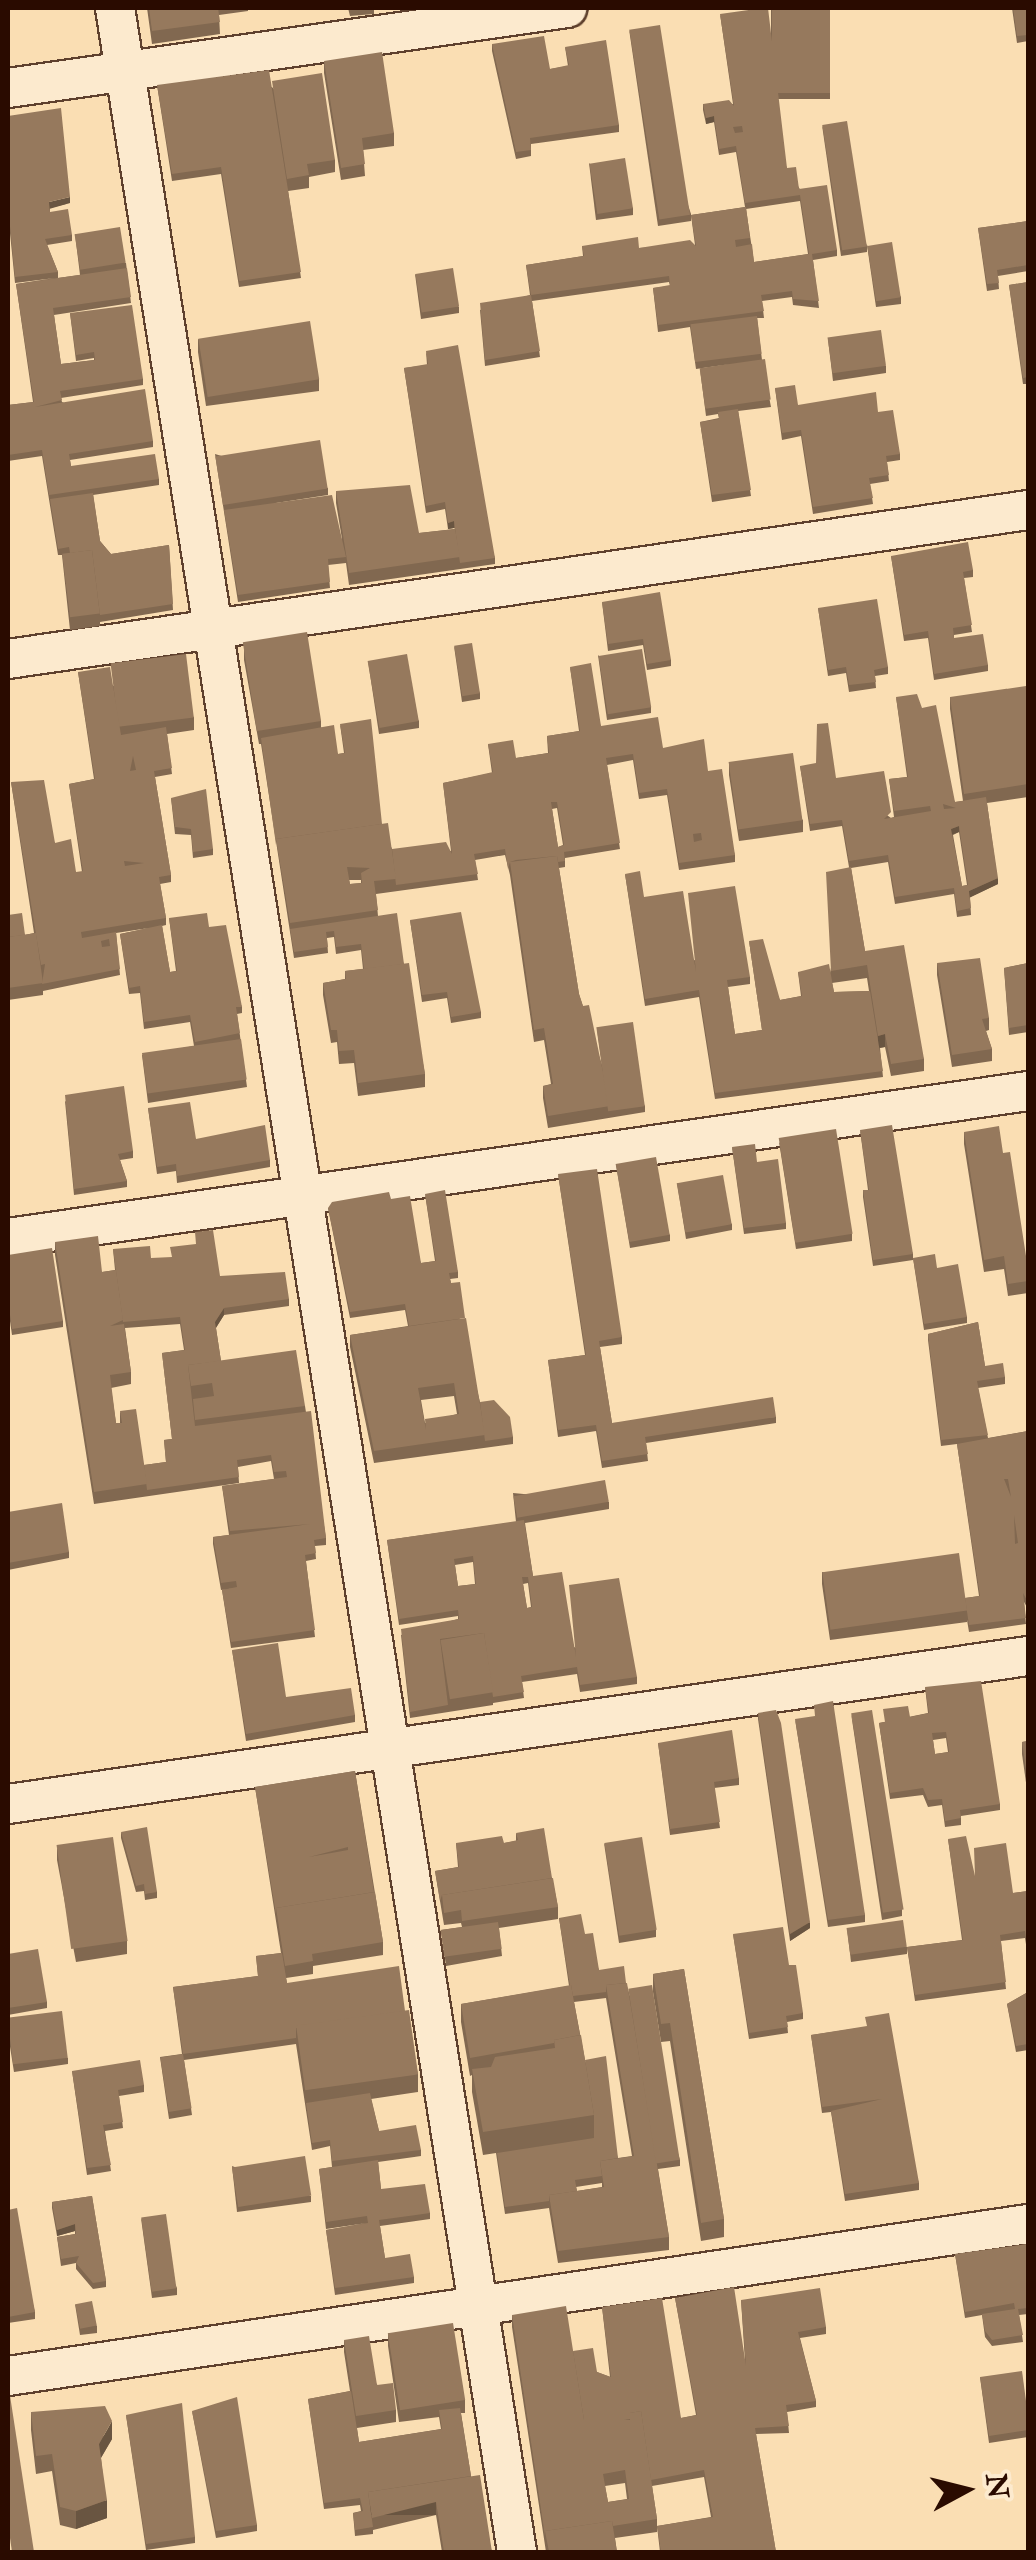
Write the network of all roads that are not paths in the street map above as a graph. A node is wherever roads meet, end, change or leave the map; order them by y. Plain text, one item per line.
1 (115, 8) edge
2 (567, 8) edge
3 (125, 71) junction
4 (8, 88) edge
5 (1028, 510) edge
6 (213, 629) junction
7 (8, 659) edge
8 (1028, 1091) edge
9 (303, 1197) junction
10 (8, 1238) edge
11 (1028, 1656) edge
12 (390, 1748) junction
13 (8, 1804) edge
14 (1028, 2224) edge
15 (478, 2306) junction
16 (8, 2376) edge
17 (517, 2552) edge

1 - 3 street
2 - 3 street
3 - 4 street
3 - 6 street
5 - 6 street
6 - 7 street
6 - 9 street
8 - 9 street
9 - 10 street
9 - 12 street
11 - 12 street
12 - 13 street
12 - 15 street
14 - 15 street
15 - 16 street
15 - 17 street

